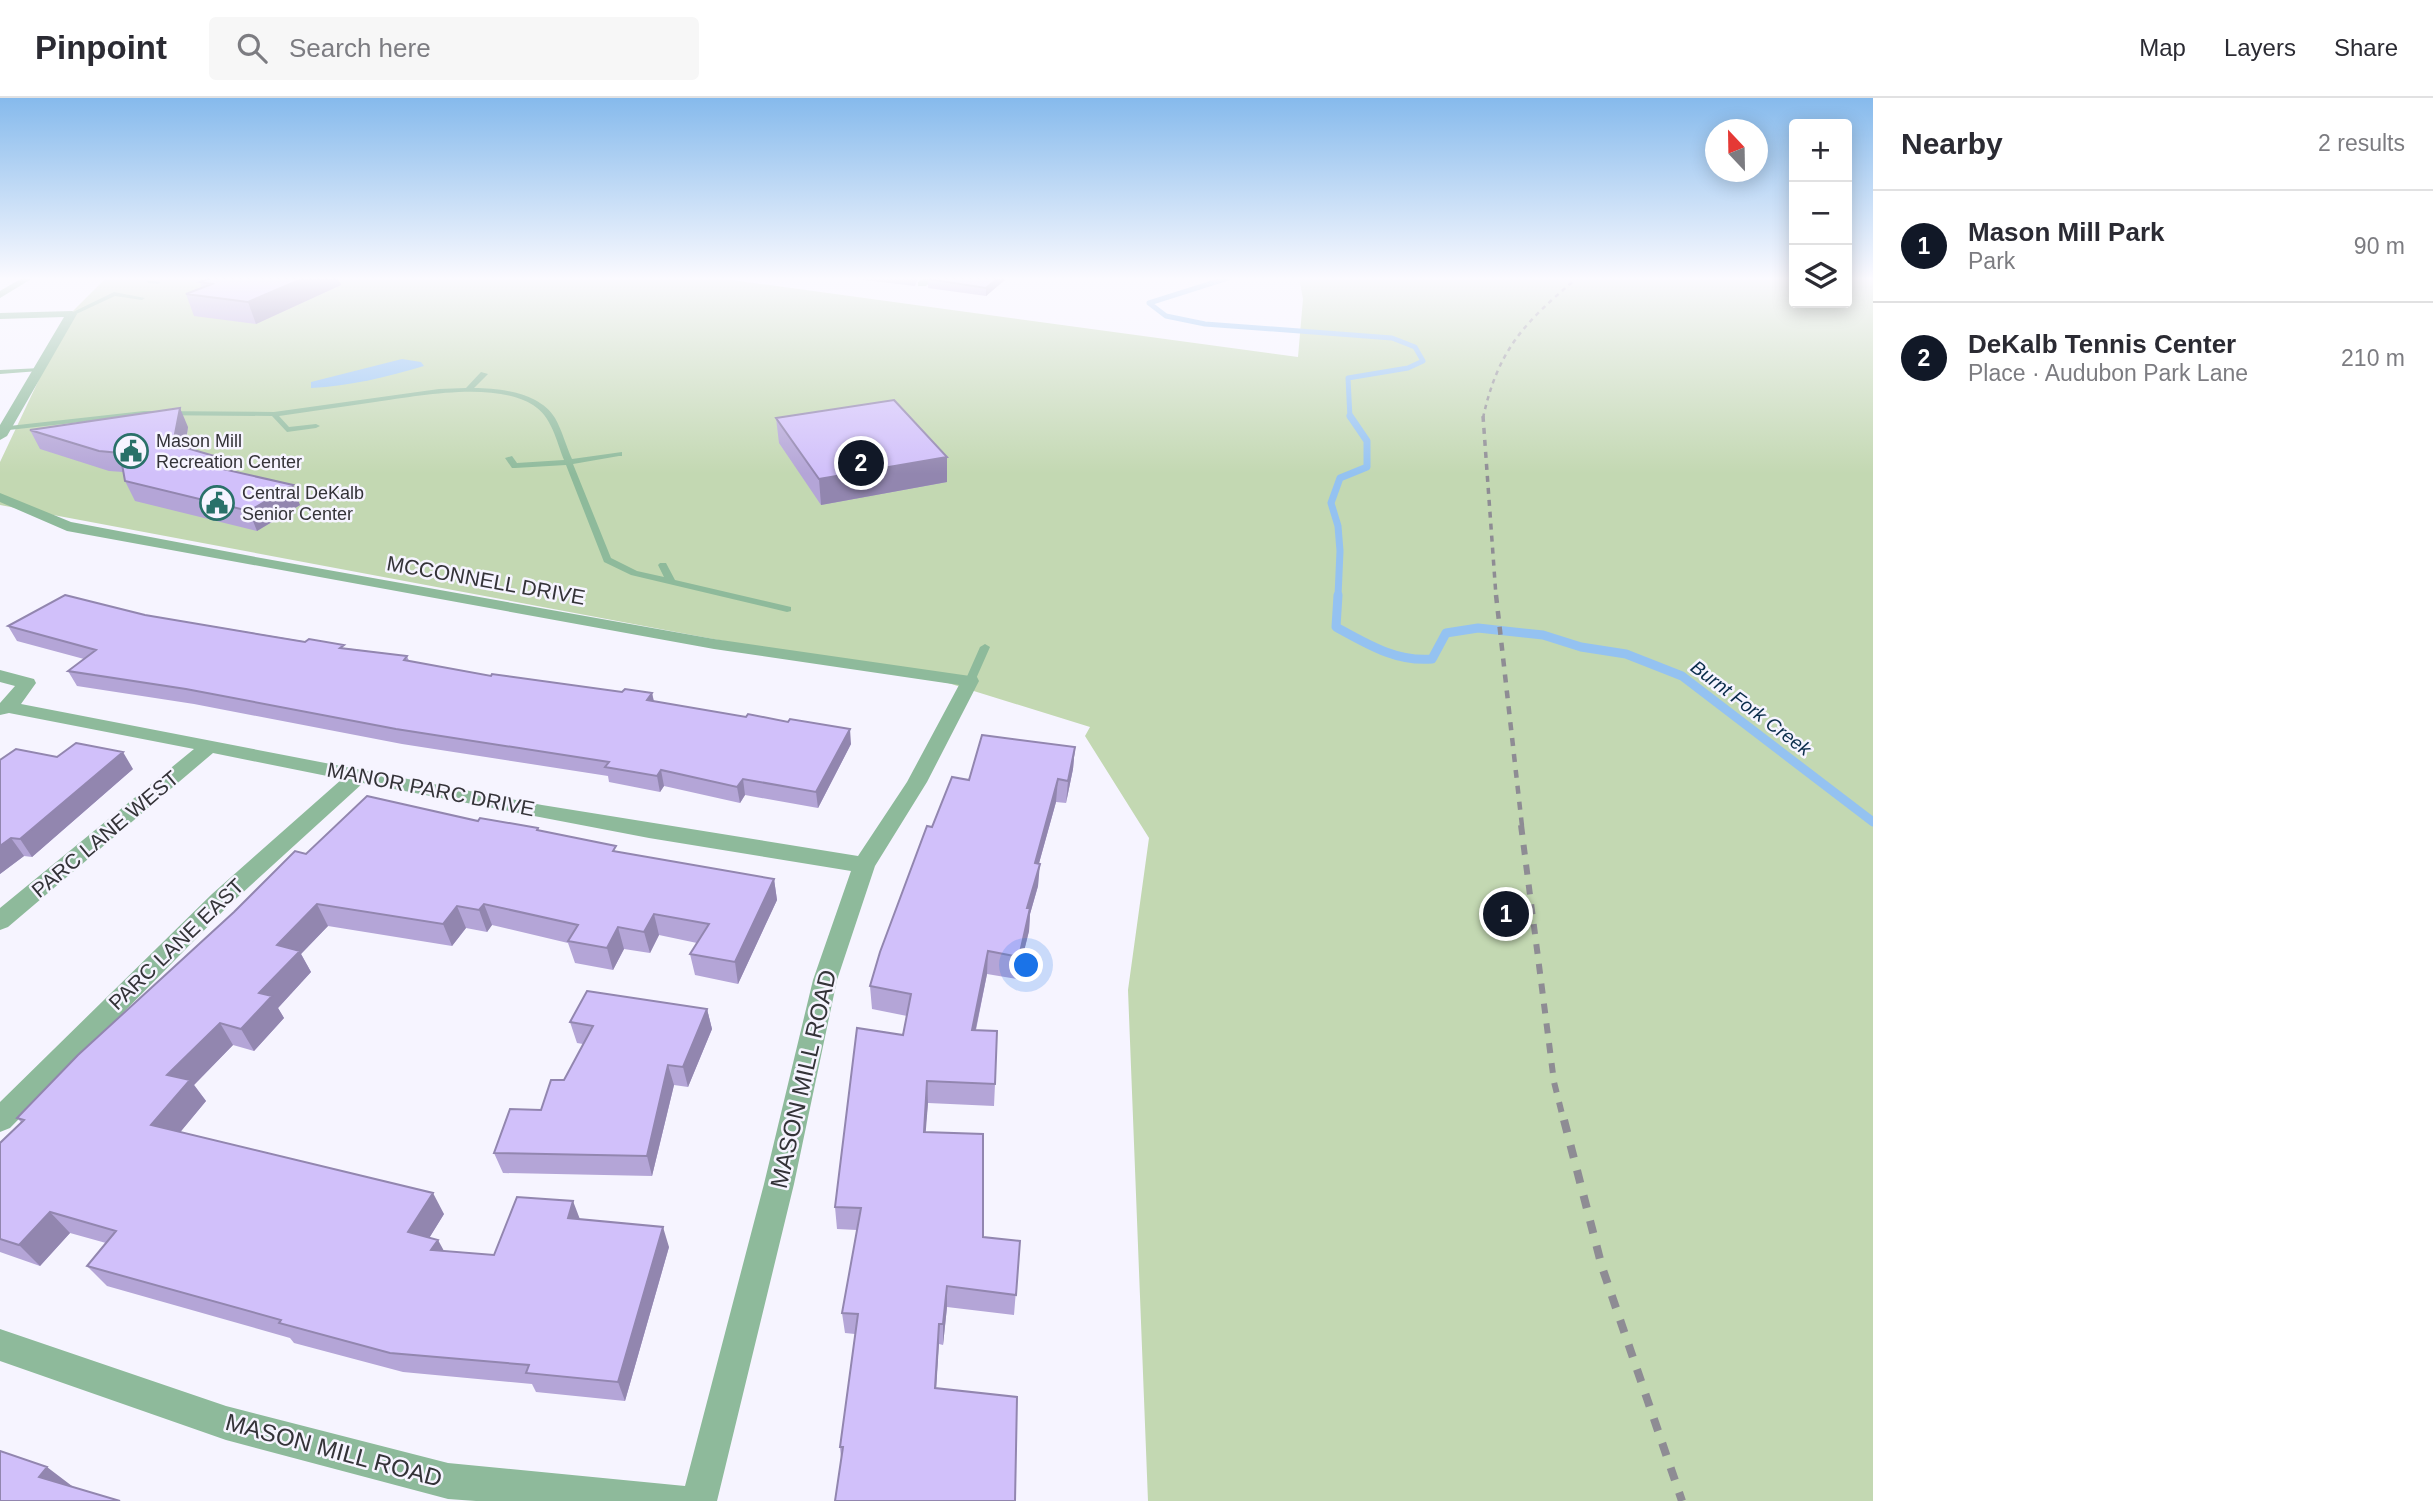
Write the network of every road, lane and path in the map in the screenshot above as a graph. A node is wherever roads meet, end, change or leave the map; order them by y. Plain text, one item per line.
1 (54, 343) edge
2 (39, 369) junction
3 (0, 372) edge
4 (484, 374) dead end
5 (467, 391) junction
6 (274, 414) junction
7 (316, 426) dead end
8 (1, 431) edge
9 (620, 454) dead end
10 (509, 458) dead end
11 (569, 462) junction
12 (0, 497) edge
13 (663, 565) dead end
14 (671, 581) junction
15 (787, 608) dead end
16 (985, 647) dead end
17 (0, 676) edge
18 (970, 681) junction
19 (5, 708) edge
20 (209, 746) junction
21 (359, 775) junction
22 (864, 864) junction
23 (0, 922) edge
24 (0, 1120) edge
25 (0, 1345) edge
26 (679, 1501) edge
27 (699, 1501) edge

1 - 2 street
2 - 3 lane
2 - 8 street
4 - 5 lane
5 - 6 lane
5 - 11 lane
6 - 7 lane
6 - 8 lane
9 - 11 lane
10 - 11 lane
11 - 14 lane
12 - 18 street, MCCONNELL DRIVE
13 - 14 lane
14 - 15 lane
16 - 18 lane
17 - 19 street
18 - 22 street, MASON MILL ROAD
19 - 20 street, MANOR PARC DRIVE
20 - 21 street, MANOR PARC DRIVE
20 - 23 street, PARC LANE WEST
21 - 22 street, MANOR PARC DRIVE
21 - 24 street, PARC LANE EAST
22 - 27 street, MASON MILL ROAD
25 - 26 street, MASON MILL ROAD

